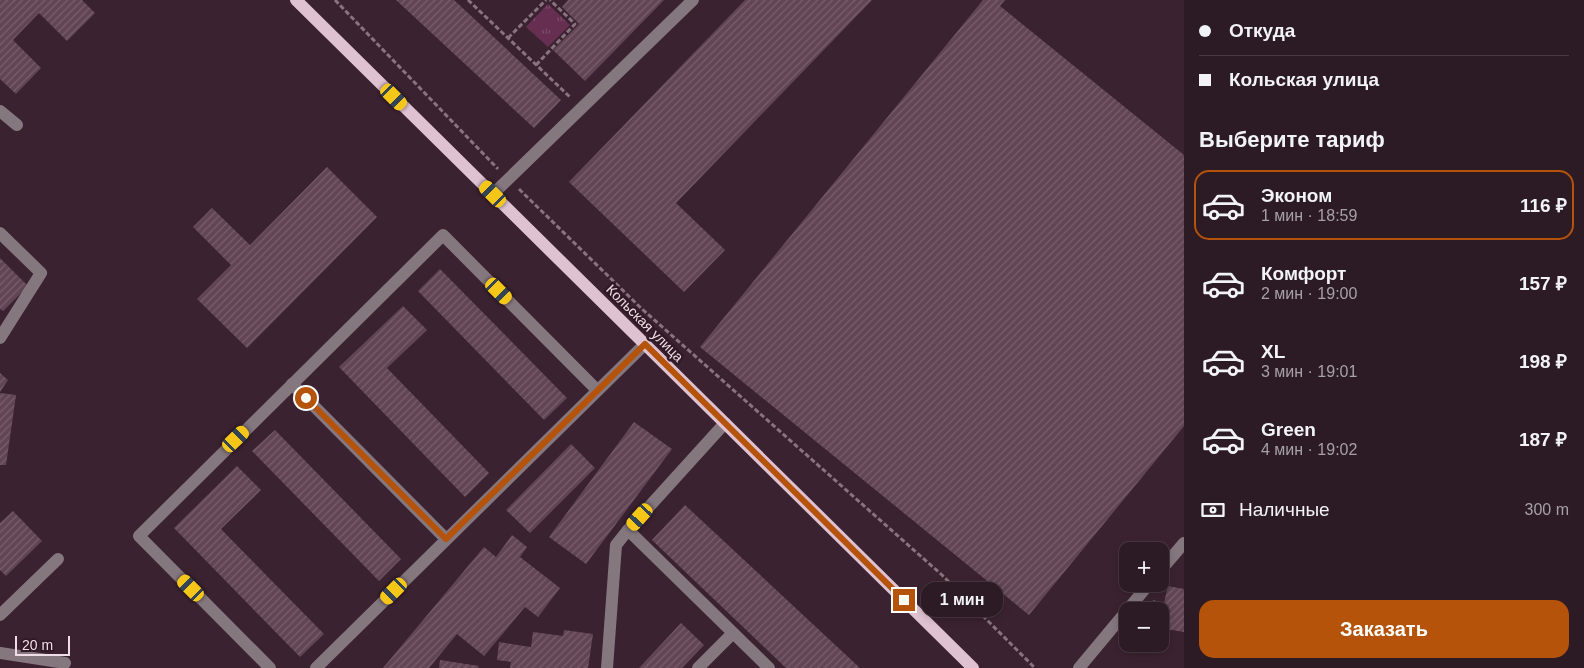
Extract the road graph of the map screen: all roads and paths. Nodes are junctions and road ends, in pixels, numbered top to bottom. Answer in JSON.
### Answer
{"nodes":[{"id":1,"x":296,"y":0,"type":"edge"},
{"id":2,"x":336,"y":0,"type":"edge"},
{"id":3,"x":468,"y":0,"type":"edge"},
{"id":4,"x":546,"y":0,"type":"edge"},
{"id":5,"x":550,"y":0,"type":"edge"},
{"id":6,"x":693,"y":0,"type":"edge"},
{"id":7,"x":508,"y":38,"type":"junction"},
{"id":8,"x":536,"y":65,"type":"junction"},
{"id":9,"x":582,"y":109,"type":"junction"},
{"id":10,"x":0,"y":110,"type":"edge"},
{"id":11,"x":17,"y":125,"type":"dead end"},
{"id":12,"x":509,"y":178,"type":"junction"},
{"id":13,"x":493,"y":194,"type":"junction"},
{"id":14,"x":0,"y":233,"type":"edge"},
{"id":15,"x":0,"y":338,"type":"edge"},
{"id":16,"x":645,"y":344,"type":"junction"},
{"id":17,"x":292,"y":384,"type":"junction"},
{"id":18,"x":597,"y":390,"type":"junction"},
{"id":19,"x":725,"y":423,"type":"junction"},
{"id":20,"x":628,"y":530,"type":"junction"},
{"id":21,"x":446,"y":539,"type":"junction"},
{"id":22,"x":1184,"y":543,"type":"edge"},
{"id":23,"x":58,"y":559,"type":"dead end"},
{"id":24,"x":1169,"y":560,"type":"edge"},
{"id":25,"x":1142,"y":592,"type":"edge"},
{"id":26,"x":0,"y":615,"type":"edge"},
{"id":27,"x":733,"y":633,"type":"junction"},
{"id":28,"x":0,"y":653,"type":"edge"},
{"id":29,"x":65,"y":663,"type":"dead end"},
{"id":30,"x":270,"y":668,"type":"edge"},
{"id":31,"x":316,"y":668,"type":"edge"},
{"id":32,"x":608,"y":668,"type":"edge"},
{"id":33,"x":698,"y":668,"type":"edge"},
{"id":34,"x":769,"y":668,"type":"edge"},
{"id":35,"x":973,"y":668,"type":"edge"},
{"id":36,"x":1035,"y":668,"type":"edge"},
{"id":37,"x":1079,"y":668,"type":"edge"}],
"edges":[{"from":1,"to":13,"type":"main road","name":"Кольская улица"},
{"from":2,"to":12,"type":"path"},
{"from":3,"to":7,"type":"path"},
{"from":4,"to":7,"type":"path"},
{"from":5,"to":8,"type":"path"},
{"from":6,"to":9,"type":"lane"},
{"from":7,"to":8,"type":"path"},
{"from":8,"to":9,"type":"path"},
{"from":9,"to":12,"type":"lane"},
{"from":10,"to":11,"type":"lane"},
{"from":12,"to":13,"type":"lane"},
{"from":12,"to":36,"type":"path"},
{"from":13,"to":16,"type":"main road","name":"Кольская улица"},
{"from":14,"to":15,"type":"lane"},
{"from":16,"to":18,"type":"lane"},
{"from":16,"to":19,"type":"main road","name":"Кольская улица"},
{"from":17,"to":18,"type":"lane"},
{"from":17,"to":21,"type":"lane"},
{"from":17,"to":30,"type":"lane"},
{"from":18,"to":21,"type":"lane"},
{"from":19,"to":20,"type":"lane"},
{"from":19,"to":35,"type":"main road","name":"Кольская улица"},
{"from":20,"to":27,"type":"lane"},
{"from":20,"to":32,"type":"lane"},
{"from":21,"to":31,"type":"lane"},
{"from":22,"to":24,"type":"lane"},
{"from":23,"to":26,"type":"lane"},
{"from":25,"to":37,"type":"lane"},
{"from":27,"to":33,"type":"lane"},
{"from":27,"to":34,"type":"lane"},
{"from":28,"to":29,"type":"lane"}]}
